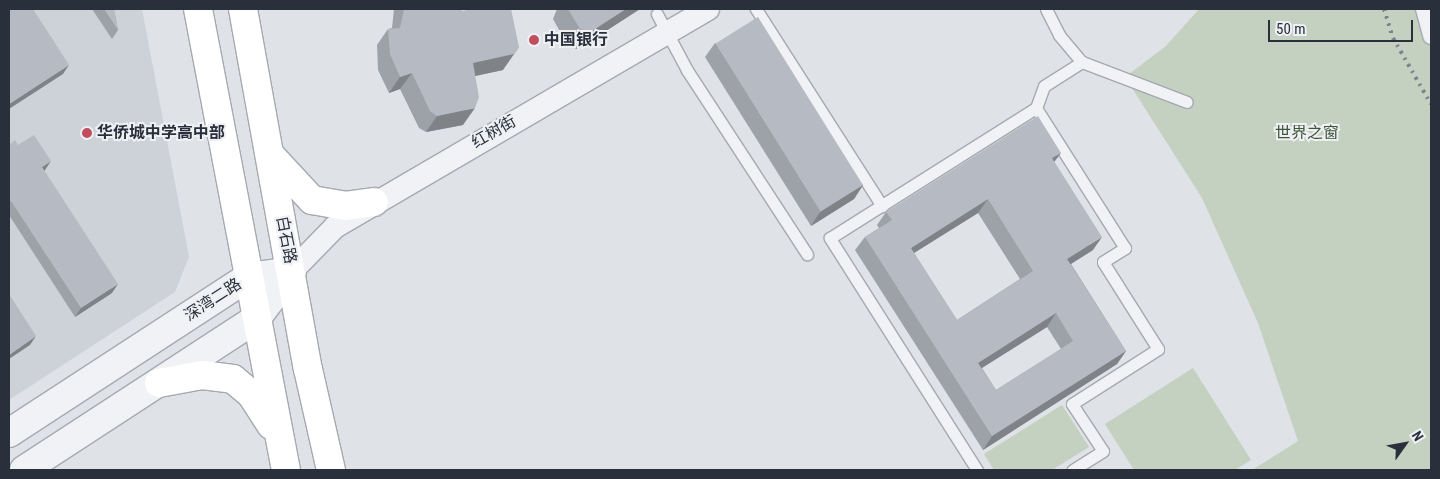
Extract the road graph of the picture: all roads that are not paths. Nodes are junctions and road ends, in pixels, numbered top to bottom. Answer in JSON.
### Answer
{"nodes":[{"id":1,"x":198,"y":9,"type":"edge"},
{"id":2,"x":243,"y":9,"type":"edge"},
{"id":3,"x":708,"y":9,"type":"edge"},
{"id":4,"x":756,"y":9,"type":"edge"},
{"id":5,"x":1046,"y":9,"type":"edge"},
{"id":6,"x":1424,"y":9,"type":"edge"},
{"id":7,"x":661,"y":24,"type":"junction"},
{"id":8,"x":1431,"y":36,"type":"edge"},
{"id":9,"x":1082,"y":62,"type":"junction"},
{"id":10,"x":1187,"y":102,"type":"dead end"},
{"id":11,"x":1036,"y":108,"type":"junction"},
{"id":12,"x":270,"y":154,"type":"junction"},
{"id":13,"x":374,"y":202,"type":"junction"},
{"id":14,"x":882,"y":206,"type":"junction"},
{"id":15,"x":806,"y":254,"type":"dead end"},
{"id":16,"x":292,"y":270,"type":"junction"},
{"id":17,"x":248,"y":277,"type":"junction"},
{"id":18,"x":256,"y":319,"type":"junction"},
{"id":19,"x":159,"y":383,"type":"junction"},
{"id":20,"x":9,"y":433,"type":"edge"},
{"id":21,"x":283,"y":458,"type":"edge"},
{"id":22,"x":24,"y":470,"type":"edge"},
{"id":23,"x":332,"y":470,"type":"edge"},
{"id":24,"x":978,"y":470,"type":"edge"},
{"id":25,"x":1073,"y":470,"type":"edge"}],
"edges":[{"from":1,"to":17,"type":"main road"},
{"from":2,"to":12,"type":"main road","name":"白石路"},
{"from":3,"to":7,"type":"street","name":"红树街"},
{"from":4,"to":14,"type":"lane"},
{"from":5,"to":9,"type":"lane"},
{"from":6,"to":8,"type":"street"},
{"from":7,"to":13,"type":"street","name":"红树街"},
{"from":7,"to":15,"type":"lane"},
{"from":9,"to":10,"type":"lane"},
{"from":9,"to":11,"type":"lane"},
{"from":11,"to":14,"type":"lane"},
{"from":11,"to":25,"type":"lane"},
{"from":12,"to":13,"type":"main road"},
{"from":12,"to":16,"type":"main road","name":"白石路"},
{"from":13,"to":16,"type":"street","name":"红树街"},
{"from":14,"to":24,"type":"lane"},
{"from":16,"to":17,"type":"street","name":"深湾二路"},
{"from":16,"to":18,"type":"street"},
{"from":16,"to":23,"type":"main road","name":"白石路"},
{"from":17,"to":18,"type":"main road"},
{"from":17,"to":20,"type":"street","name":"深湾二路"},
{"from":18,"to":19,"type":"street"},
{"from":18,"to":21,"type":"main road"},
{"from":19,"to":21,"type":"main road"},
{"from":19,"to":22,"type":"street"}]}
